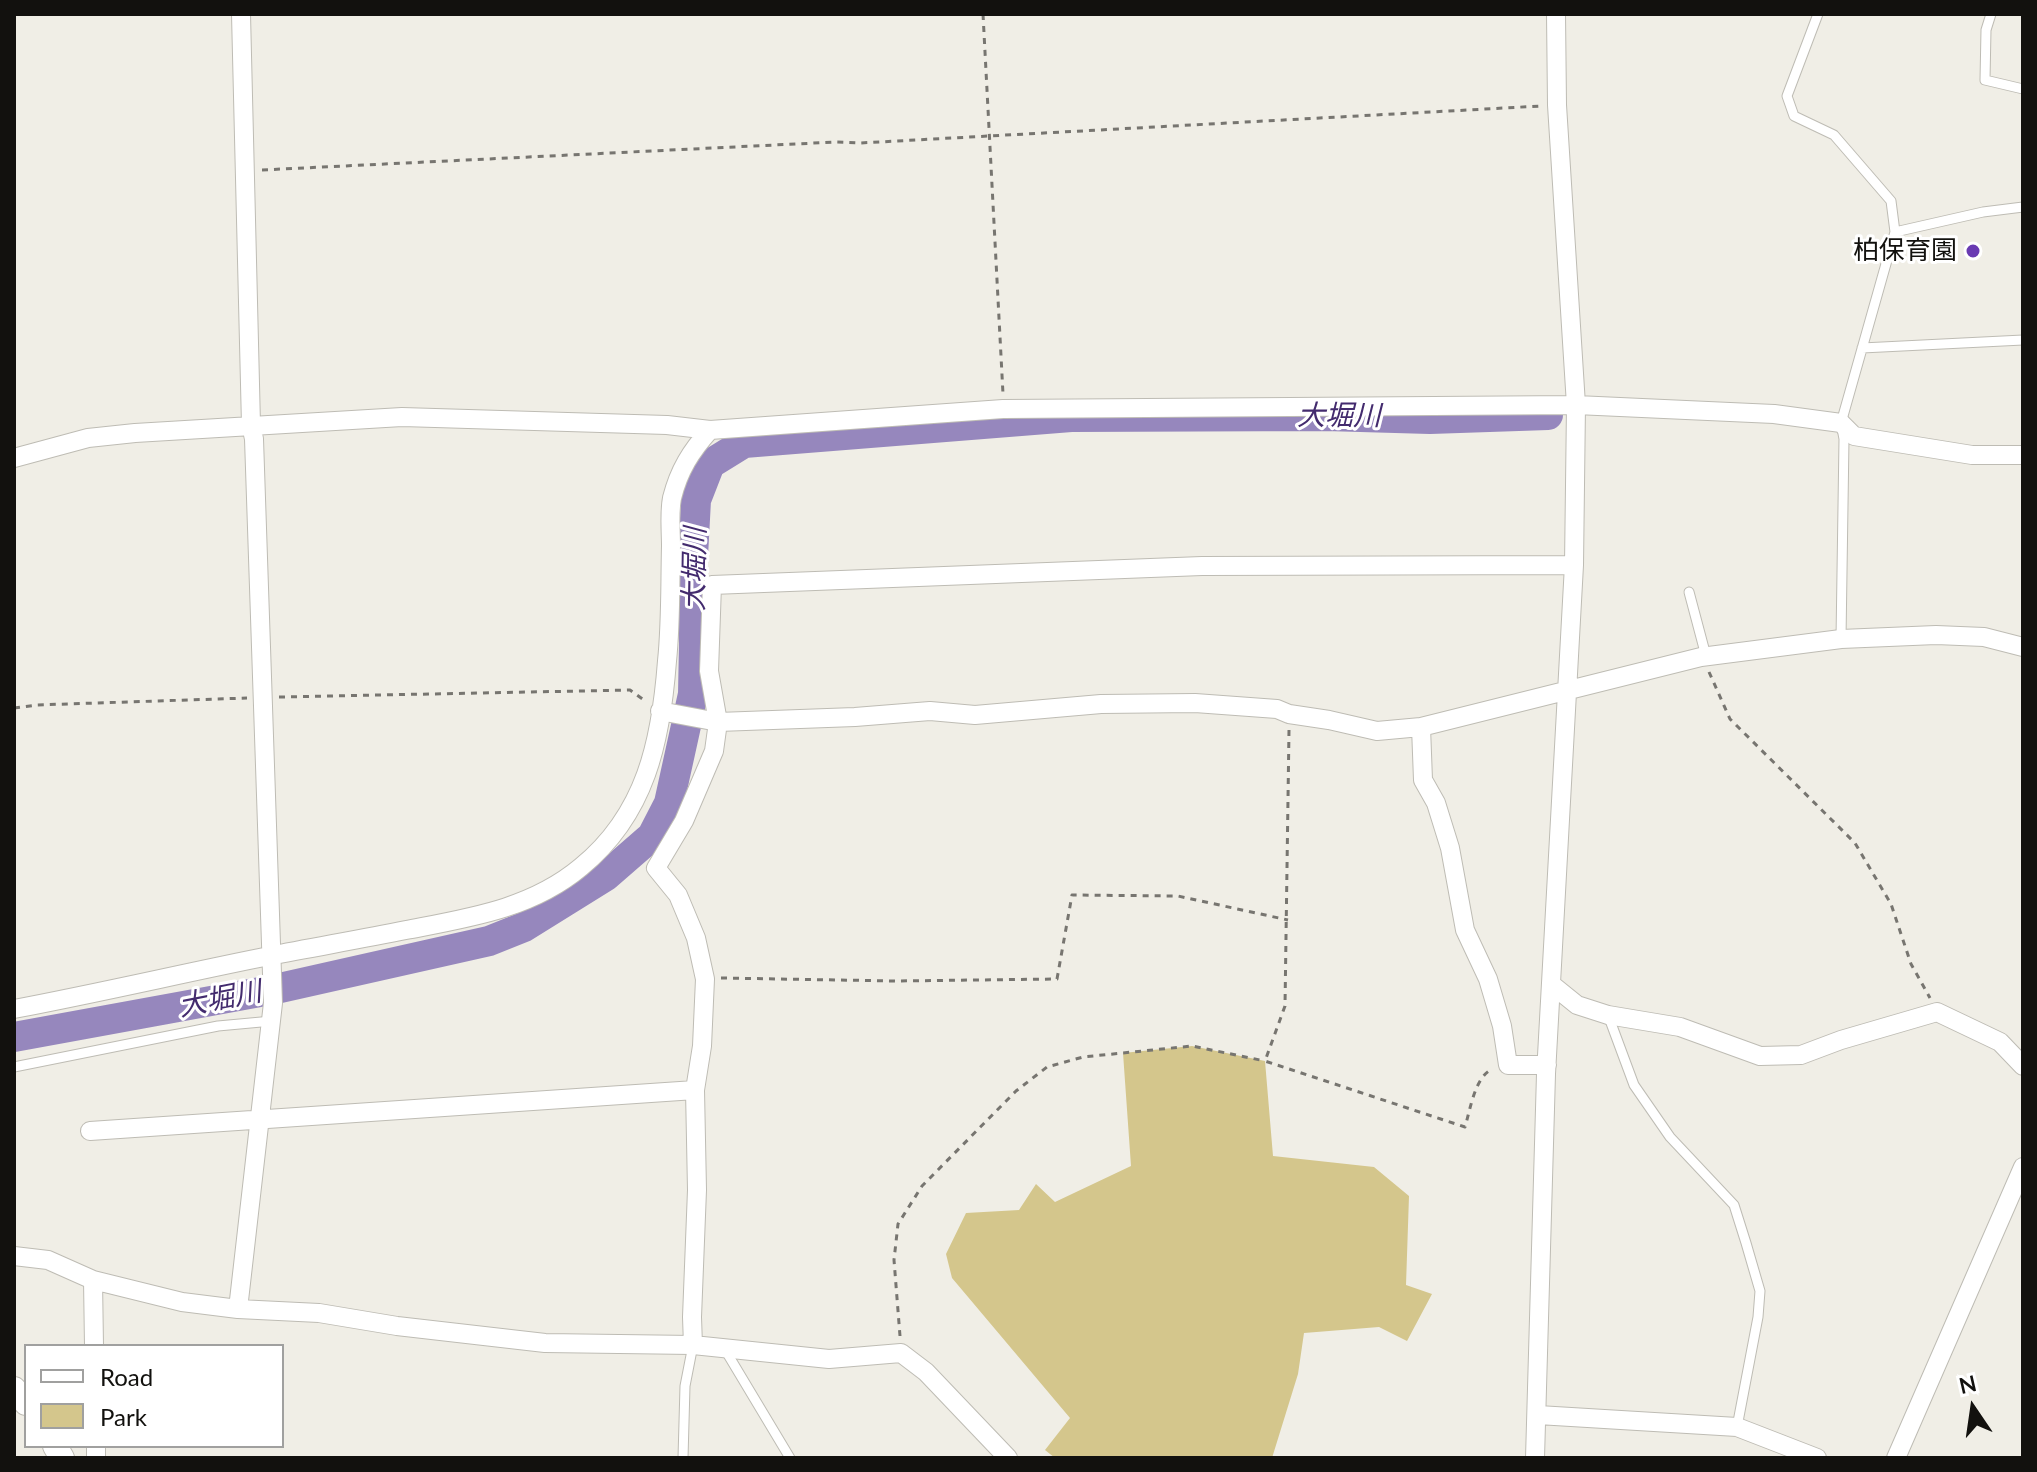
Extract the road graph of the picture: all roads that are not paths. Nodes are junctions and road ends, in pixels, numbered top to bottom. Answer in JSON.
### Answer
{"nodes":[{"id":1,"x":241,"y":14,"type":"edge"},
{"id":2,"x":1556,"y":14,"type":"edge"},
{"id":3,"x":1818,"y":14,"type":"edge"},
{"id":4,"x":1991,"y":14,"type":"edge"},
{"id":5,"x":2023,"y":89,"type":"edge"},
{"id":6,"x":2023,"y":207,"type":"edge"},
{"id":7,"x":1895,"y":232,"type":"junction"},
{"id":8,"x":2023,"y":340,"type":"edge"},
{"id":9,"x":1862,"y":348,"type":"junction"},
{"id":10,"x":1576,"y":405,"type":"junction"},
{"id":11,"x":1841,"y":423,"type":"junction"},
{"id":12,"x":251,"y":425,"type":"junction"},
{"id":13,"x":710,"y":430,"type":"junction"},
{"id":14,"x":2023,"y":455,"type":"edge"},
{"id":15,"x":14,"y":458,"type":"edge"},
{"id":16,"x":1574,"y":565,"type":"junction"},
{"id":17,"x":1689,"y":592,"type":"dead end"},
{"id":18,"x":1841,"y":639,"type":"junction"},
{"id":19,"x":2023,"y":647,"type":"edge"},
{"id":20,"x":1704,"y":656,"type":"junction"},
{"id":21,"x":1568,"y":690,"type":"junction"},
{"id":22,"x":661,"y":711,"type":"junction"},
{"id":23,"x":717,"y":722,"type":"junction"},
{"id":24,"x":1421,"y":727,"type":"junction"},
{"id":25,"x":271,"y":956,"type":"junction"},
{"id":26,"x":1551,"y":984,"type":"junction"},
{"id":27,"x":14,"y":1009,"type":"edge"},
{"id":28,"x":273,"y":1012,"type":"junction"},
{"id":29,"x":1608,"y":1015,"type":"junction"},
{"id":30,"x":1547,"y":1065,"type":"junction"},
{"id":31,"x":2023,"y":1066,"type":"edge"},
{"id":32,"x":14,"y":1067,"type":"edge"},
{"id":33,"x":695,"y":1090,"type":"junction"},
{"id":34,"x":259,"y":1119,"type":"junction"},
{"id":35,"x":90,"y":1131,"type":"dead end"},
{"id":36,"x":2023,"y":1167,"type":"edge"},
{"id":37,"x":14,"y":1256,"type":"edge"},
{"id":38,"x":93,"y":1280,"type":"junction"},
{"id":39,"x":238,"y":1309,"type":"junction"},
{"id":40,"x":94,"y":1344,"type":"edge"},
{"id":41,"x":693,"y":1345,"type":"junction"},
{"id":42,"x":724,"y":1348,"type":"junction"},
{"id":43,"x":1538,"y":1415,"type":"junction"},
{"id":44,"x":1737,"y":1427,"type":"junction"},
{"id":45,"x":683,"y":1458,"type":"edge"},
{"id":46,"x":790,"y":1458,"type":"edge"},
{"id":47,"x":1008,"y":1458,"type":"edge"},
{"id":48,"x":1535,"y":1458,"type":"edge"},
{"id":49,"x":1817,"y":1458,"type":"edge"},
{"id":50,"x":1896,"y":1458,"type":"edge"}],
"edges":[{"from":1,"to":12,"type":"street"},
{"from":2,"to":10,"type":"street"},
{"from":3,"to":7,"type":"lane"},
{"from":4,"to":5,"type":"lane"},
{"from":6,"to":7,"type":"lane"},
{"from":7,"to":9,"type":"lane"},
{"from":8,"to":9,"type":"lane"},
{"from":9,"to":11,"type":"lane"},
{"from":10,"to":11,"type":"street"},
{"from":10,"to":13,"type":"street"},
{"from":10,"to":16,"type":"street"},
{"from":11,"to":14,"type":"street"},
{"from":11,"to":18,"type":"lane"},
{"from":12,"to":13,"type":"street"},
{"from":12,"to":15,"type":"street"},
{"from":12,"to":25,"type":"street"},
{"from":13,"to":22,"type":"street"},
{"from":16,"to":21,"type":"street"},
{"from":16,"to":23,"type":"street"},
{"from":17,"to":20,"type":"lane"},
{"from":18,"to":19,"type":"street"},
{"from":18,"to":20,"type":"street"},
{"from":20,"to":21,"type":"street"},
{"from":21,"to":24,"type":"street"},
{"from":21,"to":26,"type":"street"},
{"from":22,"to":23,"type":"street"},
{"from":22,"to":25,"type":"street"},
{"from":23,"to":24,"type":"street"},
{"from":23,"to":33,"type":"street"},
{"from":24,"to":30,"type":"street"},
{"from":25,"to":27,"type":"street"},
{"from":25,"to":28,"type":"street"},
{"from":26,"to":29,"type":"street"},
{"from":26,"to":30,"type":"street"},
{"from":28,"to":32,"type":"lane"},
{"from":28,"to":34,"type":"street"},
{"from":29,"to":31,"type":"street"},
{"from":29,"to":44,"type":"lane"},
{"from":30,"to":43,"type":"street"},
{"from":33,"to":34,"type":"street"},
{"from":33,"to":41,"type":"street"},
{"from":34,"to":35,"type":"street"},
{"from":34,"to":39,"type":"street"},
{"from":36,"to":50,"type":"street"},
{"from":37,"to":38,"type":"street"},
{"from":38,"to":39,"type":"street"},
{"from":38,"to":40,"type":"street"},
{"from":39,"to":41,"type":"street"},
{"from":41,"to":42,"type":"street"},
{"from":41,"to":45,"type":"lane"},
{"from":42,"to":46,"type":"lane"},
{"from":42,"to":47,"type":"street"},
{"from":43,"to":44,"type":"street"},
{"from":43,"to":48,"type":"street"},
{"from":44,"to":49,"type":"street"}]}
